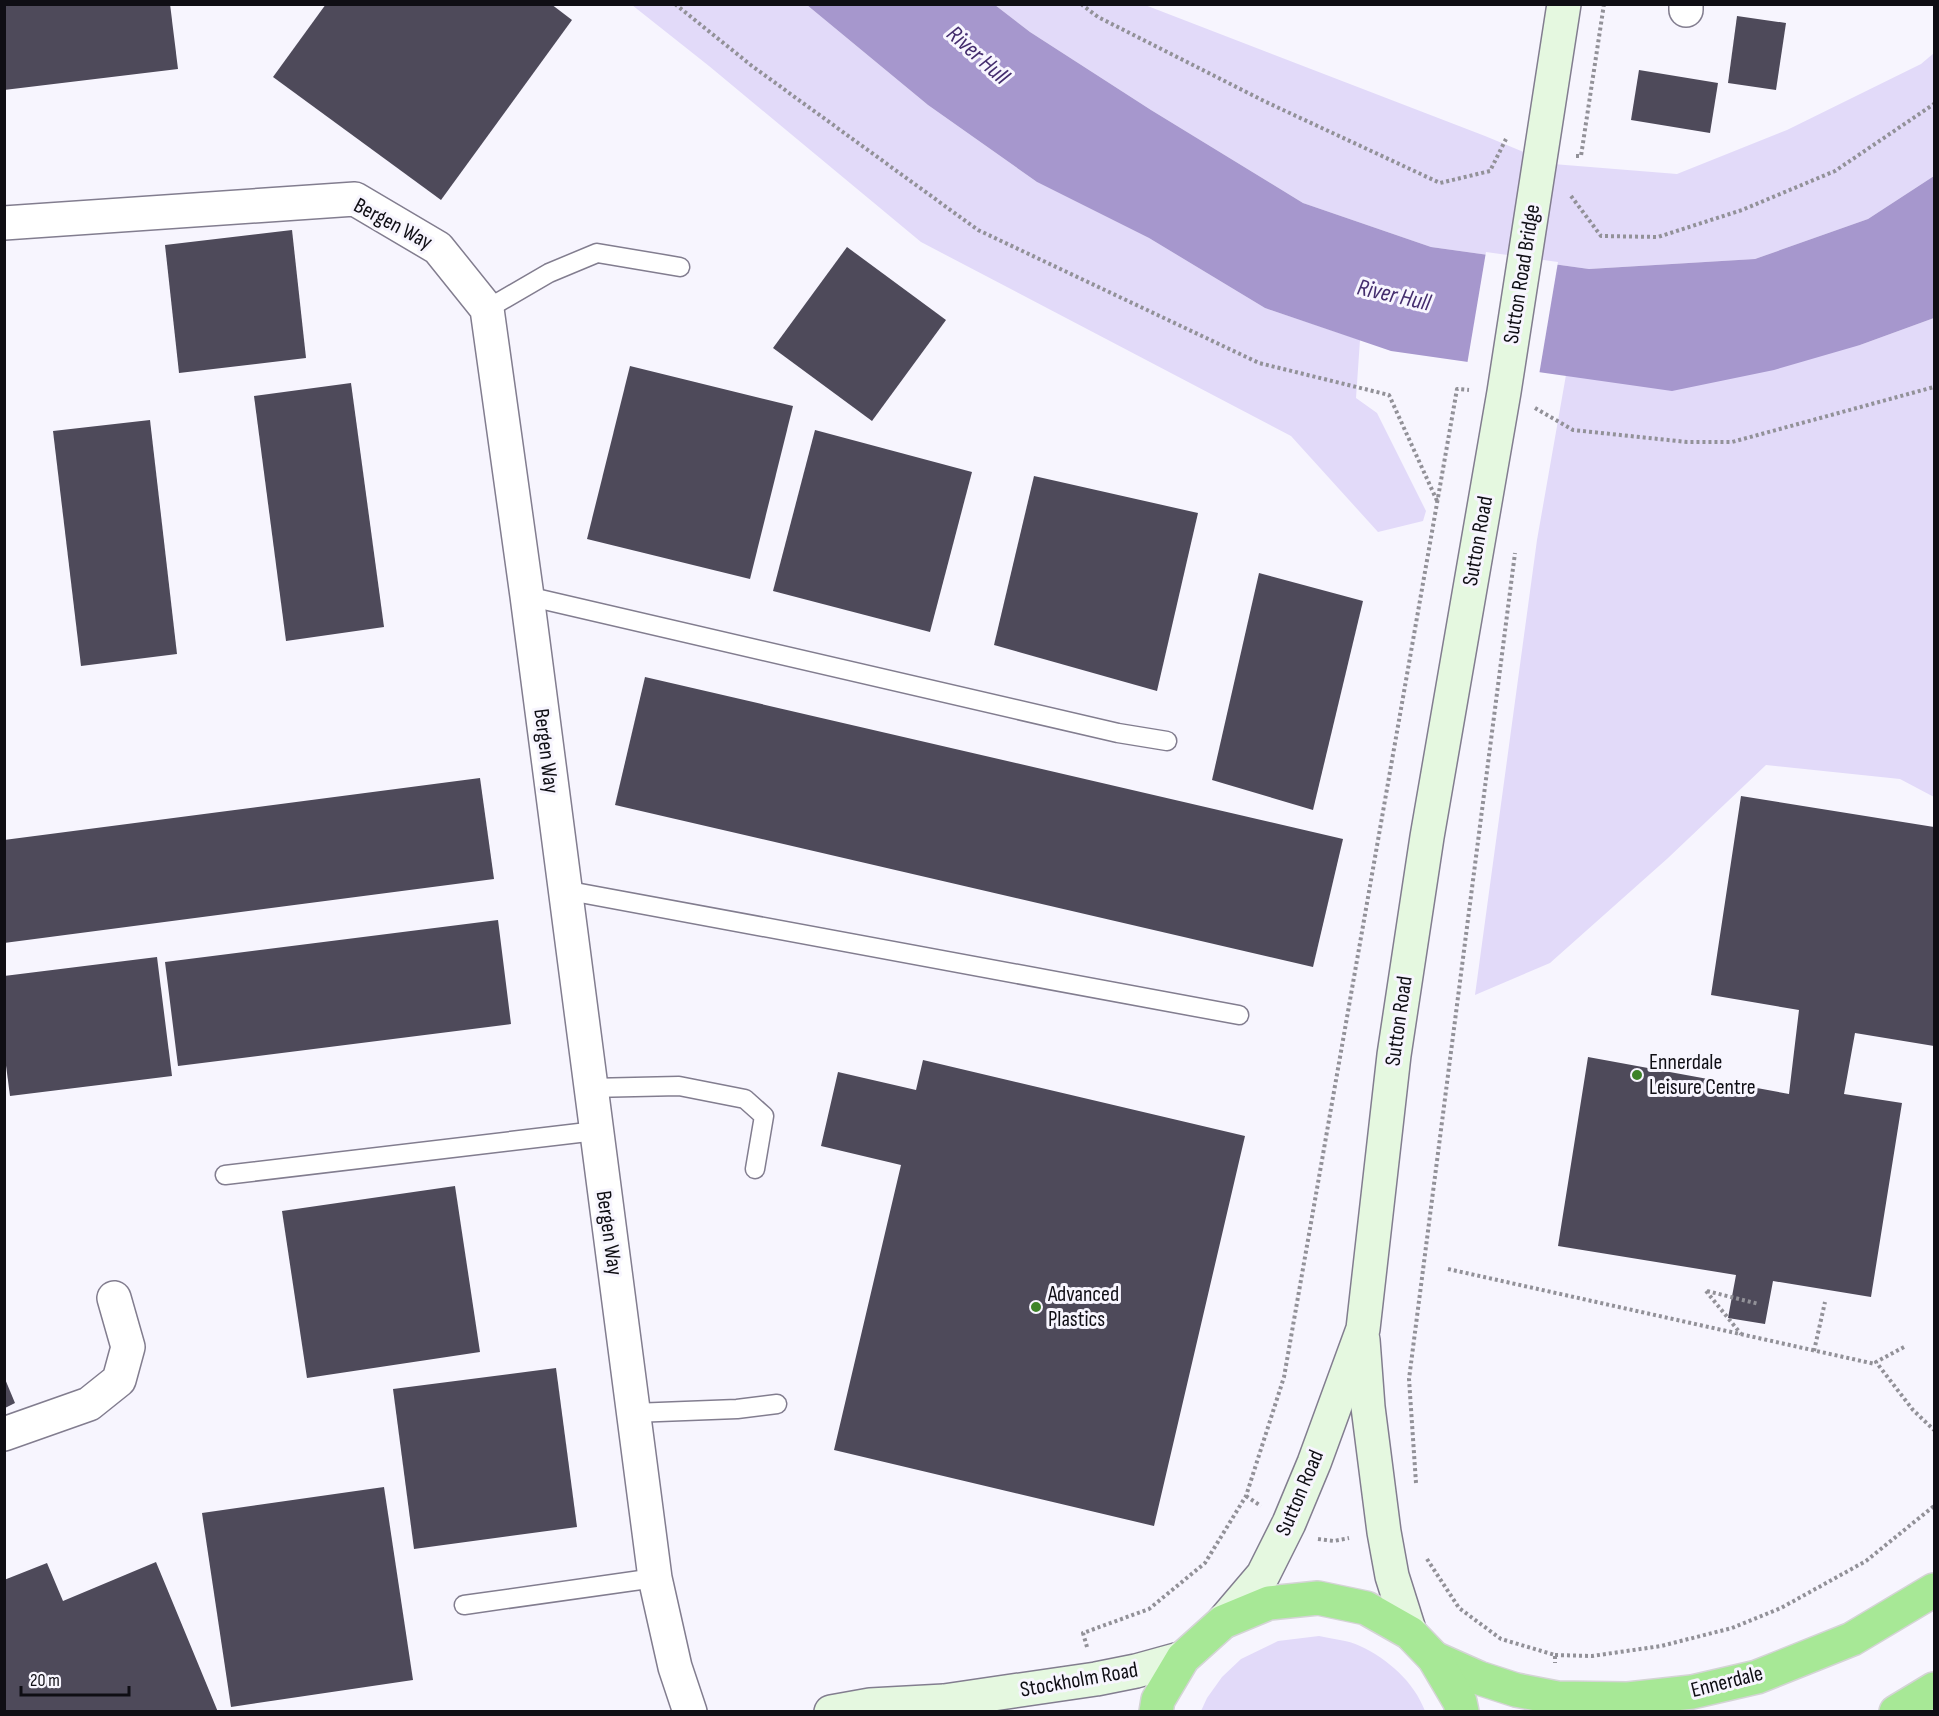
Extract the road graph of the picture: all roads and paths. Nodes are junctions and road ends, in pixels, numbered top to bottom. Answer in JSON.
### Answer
{"nodes":[{"id":1,"x":675,"y":4,"type":"edge"},
{"id":2,"x":1081,"y":4,"type":"edge"},
{"id":3,"x":1564,"y":4,"type":"edge"},
{"id":4,"x":1935,"y":104,"type":"edge"},
{"id":5,"x":1510,"y":130,"type":"dead end"},
{"id":6,"x":1540,"y":155,"type":"junction"},
{"id":7,"x":4,"y":223,"type":"edge"},
{"id":8,"x":680,"y":267,"type":"dead end"},
{"id":9,"x":487,"y":309,"type":"junction"},
{"id":10,"x":1935,"y":387,"type":"edge"},
{"id":11,"x":1504,"y":392,"type":"junction"},
{"id":12,"x":1532,"y":419,"type":"dead end"},
{"id":13,"x":1438,"y":503,"type":"junction"},
{"id":14,"x":1515,"y":549,"type":"dead end"},
{"id":15,"x":527,"y":596,"type":"junction"},
{"id":16,"x":1167,"y":741,"type":"dead end"},
{"id":17,"x":564,"y":890,"type":"junction"},
{"id":18,"x":1239,"y":1015,"type":"dead end"},
{"id":19,"x":590,"y":1088,"type":"junction"},
{"id":20,"x":596,"y":1131,"type":"junction"},
{"id":21,"x":755,"y":1169,"type":"dead end"},
{"id":22,"x":225,"y":1175,"type":"dead end"},
{"id":23,"x":1448,"y":1269,"type":"dead end"},
{"id":24,"x":114,"y":1298,"type":"dead end"},
{"id":25,"x":1825,"y":1302,"type":"dead end"},
{"id":26,"x":1759,"y":1304,"type":"dead end"},
{"id":27,"x":1363,"y":1329,"type":"junction"},
{"id":28,"x":1741,"y":1334,"type":"junction"},
{"id":29,"x":1904,"y":1347,"type":"dead end"},
{"id":30,"x":1814,"y":1351,"type":"junction"},
{"id":31,"x":1875,"y":1364,"type":"dead end"},
{"id":32,"x":777,"y":1404,"type":"dead end"},
{"id":33,"x":633,"y":1413,"type":"junction"},
{"id":34,"x":1935,"y":1430,"type":"edge"},
{"id":35,"x":4,"y":1434,"type":"edge"},
{"id":36,"x":1417,"y":1492,"type":"dead end"},
{"id":37,"x":1246,"y":1497,"type":"junction"},
{"id":38,"x":1935,"y":1506,"type":"edge"},
{"id":39,"x":1289,"y":1523,"type":"junction"},
{"id":40,"x":1384,"y":1532,"type":"junction"},
{"id":41,"x":1426,"y":1552,"type":"dead end"},
{"id":42,"x":655,"y":1578,"type":"junction"},
{"id":43,"x":1935,"y":1590,"type":"edge"},
{"id":44,"x":465,"y":1605,"type":"dead end"},
{"id":45,"x":1223,"y":1622,"type":"junction"},
{"id":46,"x":1410,"y":1633,"type":"junction"},
{"id":47,"x":1555,"y":1655,"type":"junction"},
{"id":48,"x":1183,"y":1658,"type":"junction"},
{"id":49,"x":1434,"y":1658,"type":"junction"},
{"id":50,"x":1096,"y":1679,"type":"junction"},
{"id":51,"x":1935,"y":1689,"type":"edge"},
{"id":52,"x":1557,"y":1698,"type":"junction"},
{"id":53,"x":944,"y":1701,"type":"junction"},
{"id":54,"x":690,"y":1712,"type":"edge"},
{"id":55,"x":831,"y":1712,"type":"edge"},
{"id":56,"x":976,"y":1712,"type":"edge"},
{"id":57,"x":1156,"y":1712,"type":"edge"},
{"id":58,"x":1462,"y":1712,"type":"edge"},
{"id":59,"x":1896,"y":1712,"type":"edge"}],
"edges":[{"from":1,"to":13,"type":"path"},
{"from":2,"to":5,"type":"path"},
{"from":3,"to":6,"type":"street"},
{"from":4,"to":6,"type":"path"},
{"from":6,"to":11,"type":"street","name":"Sutton Road Bridge"},
{"from":7,"to":9,"type":"street","name":"Bergen Way"},
{"from":8,"to":9,"type":"lane"},
{"from":9,"to":15,"type":"street","name":"Bergen Way"},
{"from":10,"to":12,"type":"path"},
{"from":11,"to":13,"type":"path"},
{"from":11,"to":27,"type":"street","name":"Sutton Road"},
{"from":13,"to":37,"type":"path"},
{"from":14,"to":36,"type":"path"},
{"from":15,"to":16,"type":"lane"},
{"from":15,"to":17,"type":"street","name":"Bergen Way"},
{"from":17,"to":18,"type":"lane"},
{"from":17,"to":19,"type":"street","name":"Bergen Way"},
{"from":19,"to":20,"type":"street","name":"Bergen Way"},
{"from":19,"to":21,"type":"lane"},
{"from":20,"to":22,"type":"lane"},
{"from":20,"to":33,"type":"street","name":"Bergen Way"},
{"from":23,"to":28,"type":"path"},
{"from":24,"to":35,"type":"street"},
{"from":25,"to":30,"type":"path"},
{"from":26,"to":28,"type":"path"},
{"from":27,"to":39,"type":"street","name":"Sutton Road"},
{"from":27,"to":40,"type":"street"},
{"from":28,"to":30,"type":"path"},
{"from":29,"to":34,"type":"path"},
{"from":30,"to":31,"type":"path"},
{"from":32,"to":33,"type":"lane"},
{"from":33,"to":42,"type":"street","name":"Bergen Way"},
{"from":37,"to":39,"type":"path"},
{"from":37,"to":50,"type":"path"},
{"from":38,"to":47,"type":"path"},
{"from":39,"to":40,"type":"path"},
{"from":39,"to":45,"type":"street","name":"Sutton Road"},
{"from":40,"to":46,"type":"street"},
{"from":41,"to":47,"type":"path"},
{"from":42,"to":44,"type":"lane"},
{"from":42,"to":54,"type":"street","name":"Bergen Way"},
{"from":43,"to":52,"type":"highway","name":"Ennerdale"},
{"from":45,"to":46,"type":"highway"},
{"from":45,"to":48,"type":"highway"},
{"from":46,"to":49,"type":"highway"},
{"from":47,"to":52,"type":"path"},
{"from":48,"to":50,"type":"street","name":"Stockholm Road"},
{"from":48,"to":57,"type":"highway"},
{"from":49,"to":52,"type":"highway","name":"Ennerdale"},
{"from":49,"to":58,"type":"highway"},
{"from":50,"to":53,"type":"street","name":"Stockholm Road"},
{"from":51,"to":59,"type":"highway"},
{"from":53,"to":55,"type":"street","name":"Stockholm Road"},
{"from":53,"to":56,"type":"street"}]}
